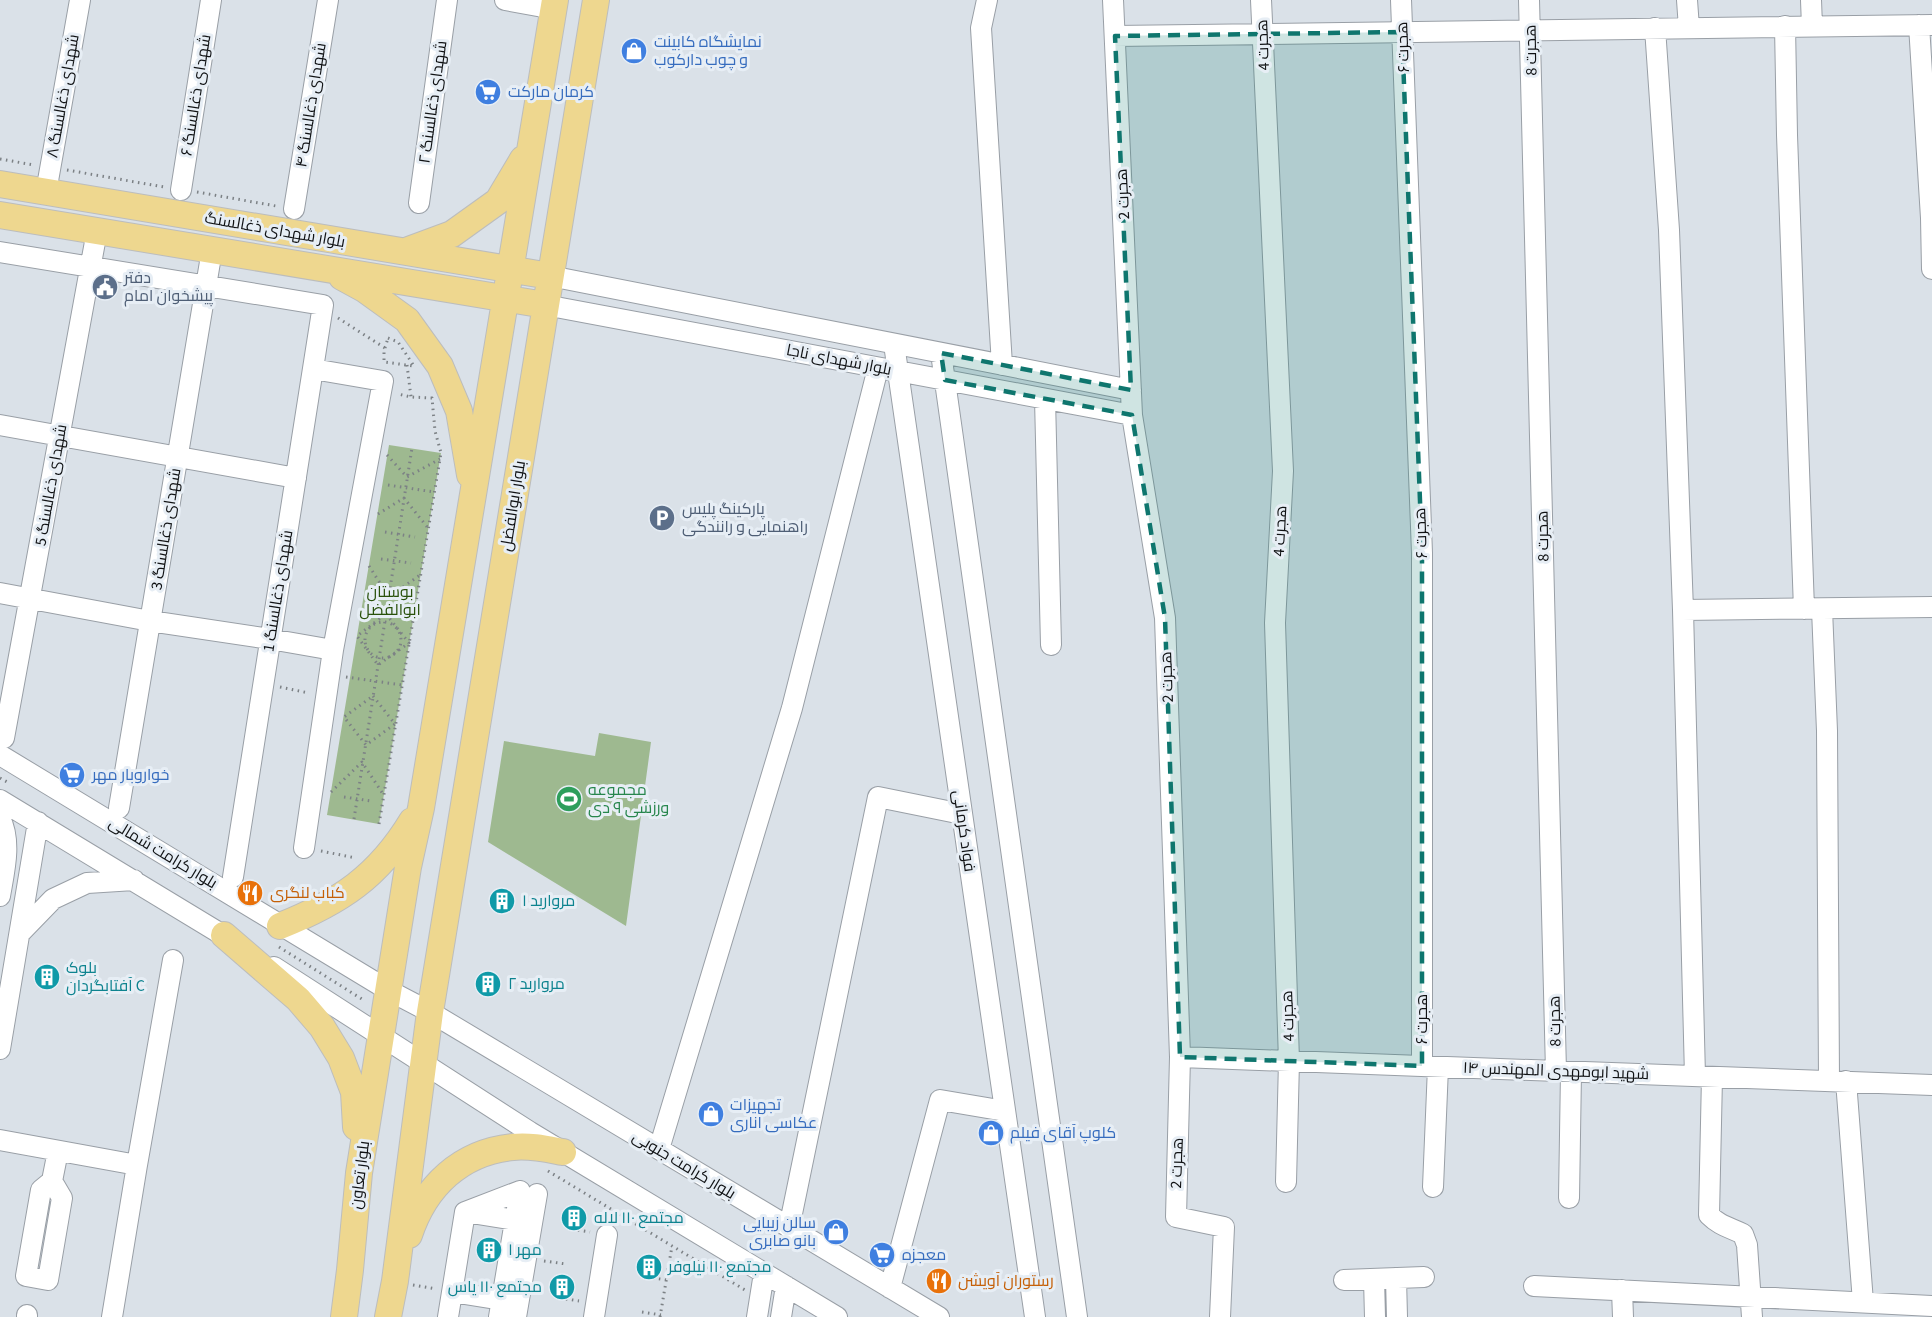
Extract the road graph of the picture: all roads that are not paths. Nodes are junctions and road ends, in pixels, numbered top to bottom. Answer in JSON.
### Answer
{"nodes":[{"id":1,"x":80,"y":0,"type":"edge"},
{"id":2,"x":211,"y":0,"type":"edge"},
{"id":3,"x":328,"y":0,"type":"edge"},
{"id":4,"x":447,"y":0,"type":"edge"},
{"id":5,"x":505,"y":0,"type":"edge"},
{"id":6,"x":596,"y":0,"type":"edge"},
{"id":7,"x":987,"y":0,"type":"edge"},
{"id":8,"x":1113,"y":0,"type":"edge"},
{"id":9,"x":1261,"y":0,"type":"edge"},
{"id":10,"x":1401,"y":0,"type":"edge"},
{"id":11,"x":1529,"y":0,"type":"edge"},
{"id":12,"x":1687,"y":0,"type":"edge"},
{"id":13,"x":1811,"y":0,"type":"edge"},
{"id":14,"x":555,"y":4,"type":"edge"},
{"id":15,"x":1925,"y":25,"type":"edge"},
{"id":16,"x":1785,"y":26,"type":"junction"},
{"id":17,"x":1812,"y":26,"type":"junction"},
{"id":18,"x":1655,"y":28,"type":"junction"},
{"id":19,"x":1689,"y":28,"type":"junction"},
{"id":20,"x":1530,"y":30,"type":"junction"},
{"id":21,"x":1402,"y":32,"type":"junction"},
{"id":22,"x":1262,"y":34,"type":"junction"},
{"id":23,"x":1115,"y":36,"type":"junction"},
{"id":24,"x":531,"y":146,"type":"junction"},
{"id":25,"x":48,"y":180,"type":"junction"},
{"id":26,"x":0,"y":184,"type":"edge"},
{"id":27,"x":181,"y":190,"type":"road end"},
{"id":28,"x":419,"y":203,"type":"dead end"},
{"id":29,"x":294,"y":209,"type":"road end"},
{"id":30,"x":0,"y":214,"type":"edge"},
{"id":31,"x":97,"y":231,"type":"junction"},
{"id":32,"x":212,"y":250,"type":"junction"},
{"id":33,"x":0,"y":252,"type":"edge"},
{"id":34,"x":404,"y":252,"type":"junction"},
{"id":35,"x":90,"y":267,"type":"junction"},
{"id":36,"x":1932,"y":268,"type":"edge"},
{"id":37,"x":329,"y":269,"type":"junction"},
{"id":38,"x":511,"y":270,"type":"junction"},
{"id":39,"x":550,"y":276,"type":"junction"},
{"id":40,"x":206,"y":286,"type":"junction"},
{"id":41,"x":506,"y":299,"type":"junction"},
{"id":42,"x":545,"y":305,"type":"junction"},
{"id":43,"x":894,"y":344,"type":"junction"},
{"id":44,"x":941,"y":353,"type":"junction"},
{"id":45,"x":1002,"y":365,"type":"junction"},
{"id":46,"x":878,"y":368,"type":"junction"},
{"id":47,"x":313,"y":369,"type":"junction"},
{"id":48,"x":898,"y":372,"type":"junction"},
{"id":49,"x":945,"y":380,"type":"junction"},
{"id":50,"x":1131,"y":390,"type":"junction"},
{"id":51,"x":1046,"y":399,"type":"junction"},
{"id":52,"x":1132,"y":416,"type":"junction"},
{"id":53,"x":0,"y":425,"type":"edge"},
{"id":54,"x":60,"y":436,"type":"junction"},
{"id":55,"x":177,"y":457,"type":"junction"},
{"id":56,"x":296,"y":478,"type":"junction"},
{"id":57,"x":473,"y":496,"type":"junction"},
{"id":58,"x":0,"y":593,"type":"edge"},
{"id":59,"x":30,"y":599,"type":"junction"},
{"id":60,"x":1932,"y":608,"type":"edge"},
{"id":61,"x":1813,"y":609,"type":"junction"},
{"id":62,"x":1683,"y":610,"type":"junction"},
{"id":63,"x":150,"y":621,"type":"junction"},
{"id":64,"x":270,"y":639,"type":"junction"},
{"id":65,"x":1051,"y":645,"type":"dead end"},
{"id":66,"x":333,"y":650,"type":"junction"},
{"id":67,"x":2,"y":747,"type":"edge"},
{"id":68,"x":0,"y":800,"type":"edge"},
{"id":69,"x":119,"y":808,"type":"dead end"},
{"id":70,"x":420,"y":808,"type":"junction"},
{"id":71,"x":962,"y":814,"type":"junction"},
{"id":72,"x":0,"y":818,"type":"edge"},
{"id":73,"x":38,"y":822,"type":"junction"},
{"id":74,"x":304,"y":848,"type":"dead end"},
{"id":75,"x":7,"y":859,"type":"junction"},
{"id":76,"x":32,"y":861,"type":"junction"},
{"id":77,"x":233,"y":877,"type":"dead end"},
{"id":78,"x":134,"y":880,"type":"junction"},
{"id":79,"x":0,"y":896,"type":"edge"},
{"id":80,"x":280,"y":926,"type":"junction"},
{"id":81,"x":20,"y":933,"type":"junction"},
{"id":82,"x":224,"y":935,"type":"junction"},
{"id":83,"x":173,"y":960,"type":"dead end"},
{"id":84,"x":388,"y":990,"type":"junction"},
{"id":85,"x":430,"y":1012,"type":"junction"},
{"id":86,"x":381,"y":1034,"type":"junction"},
{"id":87,"x":0,"y":1049,"type":"edge"},
{"id":88,"x":1180,"y":1057,"type":"junction"},
{"id":89,"x":1289,"y":1061,"type":"junction"},
{"id":90,"x":422,"y":1063,"type":"junction"},
{"id":91,"x":1430,"y":1066,"type":"junction"},
{"id":92,"x":1563,"y":1071,"type":"junction"},
{"id":93,"x":1703,"y":1076,"type":"junction"},
{"id":94,"x":1837,"y":1081,"type":"junction"},
{"id":95,"x":1932,"y":1084,"type":"edge"},
{"id":96,"x":1005,"y":1111,"type":"junction"},
{"id":97,"x":0,"y":1140,"type":"edge"},
{"id":98,"x":659,"y":1149,"type":"junction"},
{"id":99,"x":58,"y":1150,"type":"junction"},
{"id":100,"x":563,"y":1152,"type":"junction"},
{"id":101,"x":137,"y":1165,"type":"junction"},
{"id":102,"x":359,"y":1173,"type":"junction"},
{"id":103,"x":52,"y":1181,"type":"dead end"},
{"id":104,"x":1286,"y":1182,"type":"dead end"},
{"id":105,"x":1432,"y":1187,"type":"dead end"},
{"id":106,"x":537,"y":1194,"type":"dead end"},
{"id":107,"x":1569,"y":1198,"type":"dead end"},
{"id":108,"x":465,"y":1212,"type":"junction"},
{"id":109,"x":515,"y":1220,"type":"junction"},
{"id":110,"x":789,"y":1228,"type":"junction"},
{"id":111,"x":607,"y":1235,"type":"dead end"},
{"id":112,"x":764,"y":1273,"type":"junction"},
{"id":113,"x":1424,"y":1277,"type":"dead end"},
{"id":114,"x":1396,"y":1278,"type":"junction"},
{"id":115,"x":1374,"y":1279,"type":"junction"},
{"id":116,"x":1344,"y":1280,"type":"dead end"},
{"id":117,"x":394,"y":1281,"type":"junction"},
{"id":118,"x":786,"y":1286,"type":"junction"},
{"id":119,"x":1534,"y":1286,"type":"dead end"},
{"id":120,"x":890,"y":1288,"type":"junction"},
{"id":121,"x":1622,"y":1290,"type":"junction"},
{"id":122,"x":452,"y":1292,"type":"junction"},
{"id":123,"x":1751,"y":1297,"type":"junction"},
{"id":124,"x":1932,"y":1306,"type":"edge"},
{"id":125,"x":500,"y":1308,"type":"edge"},
{"id":126,"x":759,"y":1308,"type":"edge"},
{"id":127,"x":1872,"y":1308,"type":"edge"},
{"id":128,"x":1375,"y":1313,"type":"edge"},
{"id":129,"x":1397,"y":1313,"type":"edge"},
{"id":130,"x":112,"y":1317,"type":"edge"},
{"id":131,"x":344,"y":1317,"type":"edge"},
{"id":132,"x":388,"y":1317,"type":"edge"},
{"id":133,"x":448,"y":1317,"type":"edge"},
{"id":134,"x":516,"y":1317,"type":"edge"},
{"id":135,"x":594,"y":1317,"type":"edge"},
{"id":136,"x":782,"y":1317,"type":"edge"},
{"id":137,"x":837,"y":1317,"type":"edge"},
{"id":138,"x":939,"y":1317,"type":"edge"},
{"id":139,"x":1035,"y":1317,"type":"edge"},
{"id":140,"x":1077,"y":1317,"type":"edge"},
{"id":141,"x":1220,"y":1317,"type":"edge"},
{"id":142,"x":1623,"y":1317,"type":"edge"},
{"id":143,"x":1752,"y":1317,"type":"edge"}],
"edges":[{"from":1,"to":25,"type":"street","name":"شهدای ذغالسنگ ۸"},
{"from":2,"to":27,"type":"street","name":"شهدای ذغالسنگ ۶"},
{"from":3,"to":29,"type":"street","name":"شهدای ذغالسنگ ۴"},
{"from":4,"to":28,"type":"street","name":"شهدای ذغالسنگ ۲"},
{"from":5,"to":14,"type":"street"},
{"from":6,"to":39,"type":"main road","name":"بلوار ابوالفضل"},
{"from":7,"to":45,"type":"street"},
{"from":8,"to":23,"type":"street","name":"هجرت 2"},
{"from":9,"to":22,"type":"street","name":"هجرت 4"},
{"from":10,"to":21,"type":"street","name":"هجرت ۶"},
{"from":11,"to":20,"type":"street","name":"هجرت 8"},
{"from":12,"to":19,"type":"street"},
{"from":13,"to":17,"type":"street"},
{"from":14,"to":24,"type":"main road"},
{"from":15,"to":17,"type":"street"},
{"from":15,"to":36,"type":"street"},
{"from":16,"to":17,"type":"street"},
{"from":16,"to":19,"type":"street"},
{"from":16,"to":61,"type":"street"},
{"from":18,"to":19,"type":"street"},
{"from":18,"to":20,"type":"street"},
{"from":18,"to":62,"type":"street"},
{"from":20,"to":21,"type":"street"},
{"from":20,"to":92,"type":"street","name":"هجرت 8"},
{"from":21,"to":22,"type":"street"},
{"from":21,"to":91,"type":"street","name":"هجرت ۶"},
{"from":22,"to":23,"type":"street"},
{"from":22,"to":89,"type":"street","name":"هجرت 4"},
{"from":23,"to":50,"type":"street","name":"هجرت 2"},
{"from":24,"to":34,"type":"main road"},
{"from":24,"to":38,"type":"main road"},
{"from":25,"to":26,"type":"main road","name":"بلوار شهدای ذغالسنگ"},
{"from":25,"to":34,"type":"main road","name":"بلوار شهدای ذغالسنگ"},
{"from":30,"to":31,"type":"main road","name":"بلوار شهدای ذغالسنگ"},
{"from":31,"to":32,"type":"main road","name":"بلوار شهدای ذغالسنگ"},
{"from":31,"to":35,"type":"street","name":"شهدای ذغالسنگ 5"},
{"from":32,"to":37,"type":"main road","name":"بلوار شهدای ذغالسنگ"},
{"from":32,"to":40,"type":"street","name":"شهدای ذغالسنگ 3"},
{"from":33,"to":35,"type":"street"},
{"from":34,"to":38,"type":"main road","name":"بلوار شهدای ذغالسنگ"},
{"from":35,"to":40,"type":"street"},
{"from":35,"to":54,"type":"street","name":"شهدای ذغالسنگ 5"},
{"from":37,"to":41,"type":"main road","name":"بلوار شهدای ذغالسنگ"},
{"from":37,"to":57,"type":"main road"},
{"from":38,"to":39,"type":"main road","name":"بلوار شهدای ذغالسنگ"},
{"from":38,"to":41,"type":"main road"},
{"from":39,"to":42,"type":"main road","name":"بلوار ابوالفضل"},
{"from":39,"to":43,"type":"street","name":"بلوار شهدای ناجا"},
{"from":40,"to":47,"type":"street","name":"شهدای ذغالسنگ 1"},
{"from":40,"to":55,"type":"street","name":"شهدای ذغالسنگ 3"},
{"from":41,"to":42,"type":"main road","name":"بلوار شهدای ذغالسنگ"},
{"from":41,"to":57,"type":"main road"},
{"from":42,"to":46,"type":"street","name":"بلوار شهدای ناجا"},
{"from":42,"to":85,"type":"main road","name":"بلوار ابوالفضل"},
{"from":43,"to":44,"type":"street","name":"بلوار شهدای ناجا"},
{"from":43,"to":48,"type":"street","name":"فواد کرمانی"},
{"from":44,"to":45,"type":"street","name":"بلوار شهدای ناجا"},
{"from":44,"to":49,"type":"street"},
{"from":45,"to":50,"type":"street","name":"بلوار شهدای ناجا"},
{"from":46,"to":48,"type":"street","name":"بلوار شهدای ناجا"},
{"from":46,"to":98,"type":"street"},
{"from":47,"to":56,"type":"street","name":"شهدای ذغالسنگ 1"},
{"from":47,"to":66,"type":"street"},
{"from":48,"to":49,"type":"street","name":"بلوار شهدای ناجا"},
{"from":48,"to":71,"type":"street","name":"فواد کرمانی"},
{"from":49,"to":51,"type":"street","name":"بلوار شهدای ناجا"},
{"from":49,"to":140,"type":"street"},
{"from":50,"to":52,"type":"street","name":"هجرت 2"},
{"from":51,"to":52,"type":"street","name":"بلوار شهدای ناجا"},
{"from":51,"to":65,"type":"street"},
{"from":52,"to":88,"type":"street","name":"هجرت 2"},
{"from":53,"to":54,"type":"street"},
{"from":54,"to":55,"type":"street"},
{"from":54,"to":59,"type":"street","name":"شهدای ذغالسنگ 5"},
{"from":55,"to":56,"type":"street"},
{"from":55,"to":63,"type":"street","name":"شهدای ذغالسنگ 3"},
{"from":56,"to":64,"type":"street","name":"شهدای ذغالسنگ 1"},
{"from":57,"to":70,"type":"main road"},
{"from":58,"to":59,"type":"street"},
{"from":59,"to":63,"type":"street"},
{"from":59,"to":67,"type":"street","name":"شهدای ذغالسنگ 5"},
{"from":60,"to":61,"type":"street"},
{"from":61,"to":62,"type":"street"},
{"from":61,"to":94,"type":"street"},
{"from":62,"to":93,"type":"street"},
{"from":63,"to":64,"type":"street"},
{"from":63,"to":69,"type":"street","name":"شهدای ذغالسنگ 3"},
{"from":64,"to":66,"type":"street"},
{"from":64,"to":77,"type":"street","name":"شهدای ذغالسنگ 1"},
{"from":66,"to":74,"type":"street"},
{"from":67,"to":80,"type":"street","name":"بلوار کرامت شمالی"},
{"from":68,"to":73,"type":"street"},
{"from":70,"to":80,"type":"main road"},
{"from":70,"to":84,"type":"main road"},
{"from":71,"to":96,"type":"street","name":"فواد کرمانی"},
{"from":71,"to":110,"type":"street"},
{"from":72,"to":75,"type":"street"},
{"from":73,"to":76,"type":"street"},
{"from":73,"to":78,"type":"street"},
{"from":75,"to":76,"type":"street"},
{"from":75,"to":79,"type":"street"},
{"from":76,"to":81,"type":"street"},
{"from":78,"to":81,"type":"street"},
{"from":78,"to":82,"type":"street"},
{"from":80,"to":84,"type":"street","name":"بلوار کرامت شمالی"},
{"from":81,"to":87,"type":"street"},
{"from":82,"to":86,"type":"street"},
{"from":82,"to":102,"type":"main road"},
{"from":83,"to":101,"type":"street"},
{"from":84,"to":85,"type":"street","name":"بلوار کرامت جنوبی"},
{"from":84,"to":86,"type":"main road","name":"بلوار تعاون"},
{"from":85,"to":90,"type":"main road","name":"بلوار ابوالفضل"},
{"from":85,"to":98,"type":"street","name":"بلوار کرامت جنوبی"},
{"from":86,"to":90,"type":"street"},
{"from":86,"to":102,"type":"main road","name":"بلوار تعاون"},
{"from":88,"to":89,"type":"street","name":"شهید ابومهدی المهندس ۱۴"},
{"from":88,"to":141,"type":"street","name":"هجرت 2"},
{"from":89,"to":91,"type":"street","name":"شهید ابومهدی المهندس ۱۴"},
{"from":89,"to":104,"type":"street","name":"هجرت 4"},
{"from":90,"to":100,"type":"street"},
{"from":90,"to":117,"type":"main road"},
{"from":91,"to":92,"type":"street","name":"شهید ابومهدی المهندس ۱۴"},
{"from":91,"to":105,"type":"street","name":"هجرت ۶"},
{"from":92,"to":93,"type":"street","name":"شهید ابومهدی المهندس ۱۴"},
{"from":92,"to":107,"type":"street","name":"هجرت 8"},
{"from":93,"to":94,"type":"street","name":"شهید ابومهدی المهندس ۱۴"},
{"from":93,"to":123,"type":"street"},
{"from":94,"to":95,"type":"street","name":"شهید ابومهدی المهندس ۱۴"},
{"from":94,"to":127,"type":"street"},
{"from":96,"to":120,"type":"street"},
{"from":96,"to":139,"type":"street","name":"فواد کرمانی"},
{"from":97,"to":99,"type":"street"},
{"from":98,"to":110,"type":"street","name":"بلوار کرامت جنوبی"},
{"from":99,"to":101,"type":"street"},
{"from":99,"to":103,"type":"street"},
{"from":100,"to":112,"type":"street"},
{"from":100,"to":117,"type":"main road"},
{"from":101,"to":130,"type":"street"},
{"from":102,"to":131,"type":"main road","name":"بلوار تعاون"},
{"from":106,"to":134,"type":"street"},
{"from":108,"to":109,"type":"street"},
{"from":108,"to":109,"type":"street"},
{"from":108,"to":122,"type":"street"},
{"from":109,"to":125,"type":"street"},
{"from":110,"to":120,"type":"street","name":"بلوار کرامت جنوبی"},
{"from":111,"to":135,"type":"street"},
{"from":112,"to":118,"type":"street"},
{"from":112,"to":126,"type":"street"},
{"from":113,"to":114,"type":"street"},
{"from":114,"to":115,"type":"street"},
{"from":114,"to":129,"type":"street"},
{"from":115,"to":116,"type":"street"},
{"from":115,"to":128,"type":"street"},
{"from":117,"to":132,"type":"main road"},
{"from":118,"to":136,"type":"street"},
{"from":118,"to":137,"type":"street"},
{"from":119,"to":121,"type":"street"},
{"from":120,"to":138,"type":"street","name":"بلوار کرامت جنوبی"},
{"from":121,"to":123,"type":"street"},
{"from":121,"to":142,"type":"street"},
{"from":122,"to":125,"type":"street"},
{"from":122,"to":133,"type":"street"},
{"from":123,"to":127,"type":"street"},
{"from":123,"to":143,"type":"street"},
{"from":124,"to":127,"type":"street"},
{"from":128,"to":129,"type":"street"}]}
